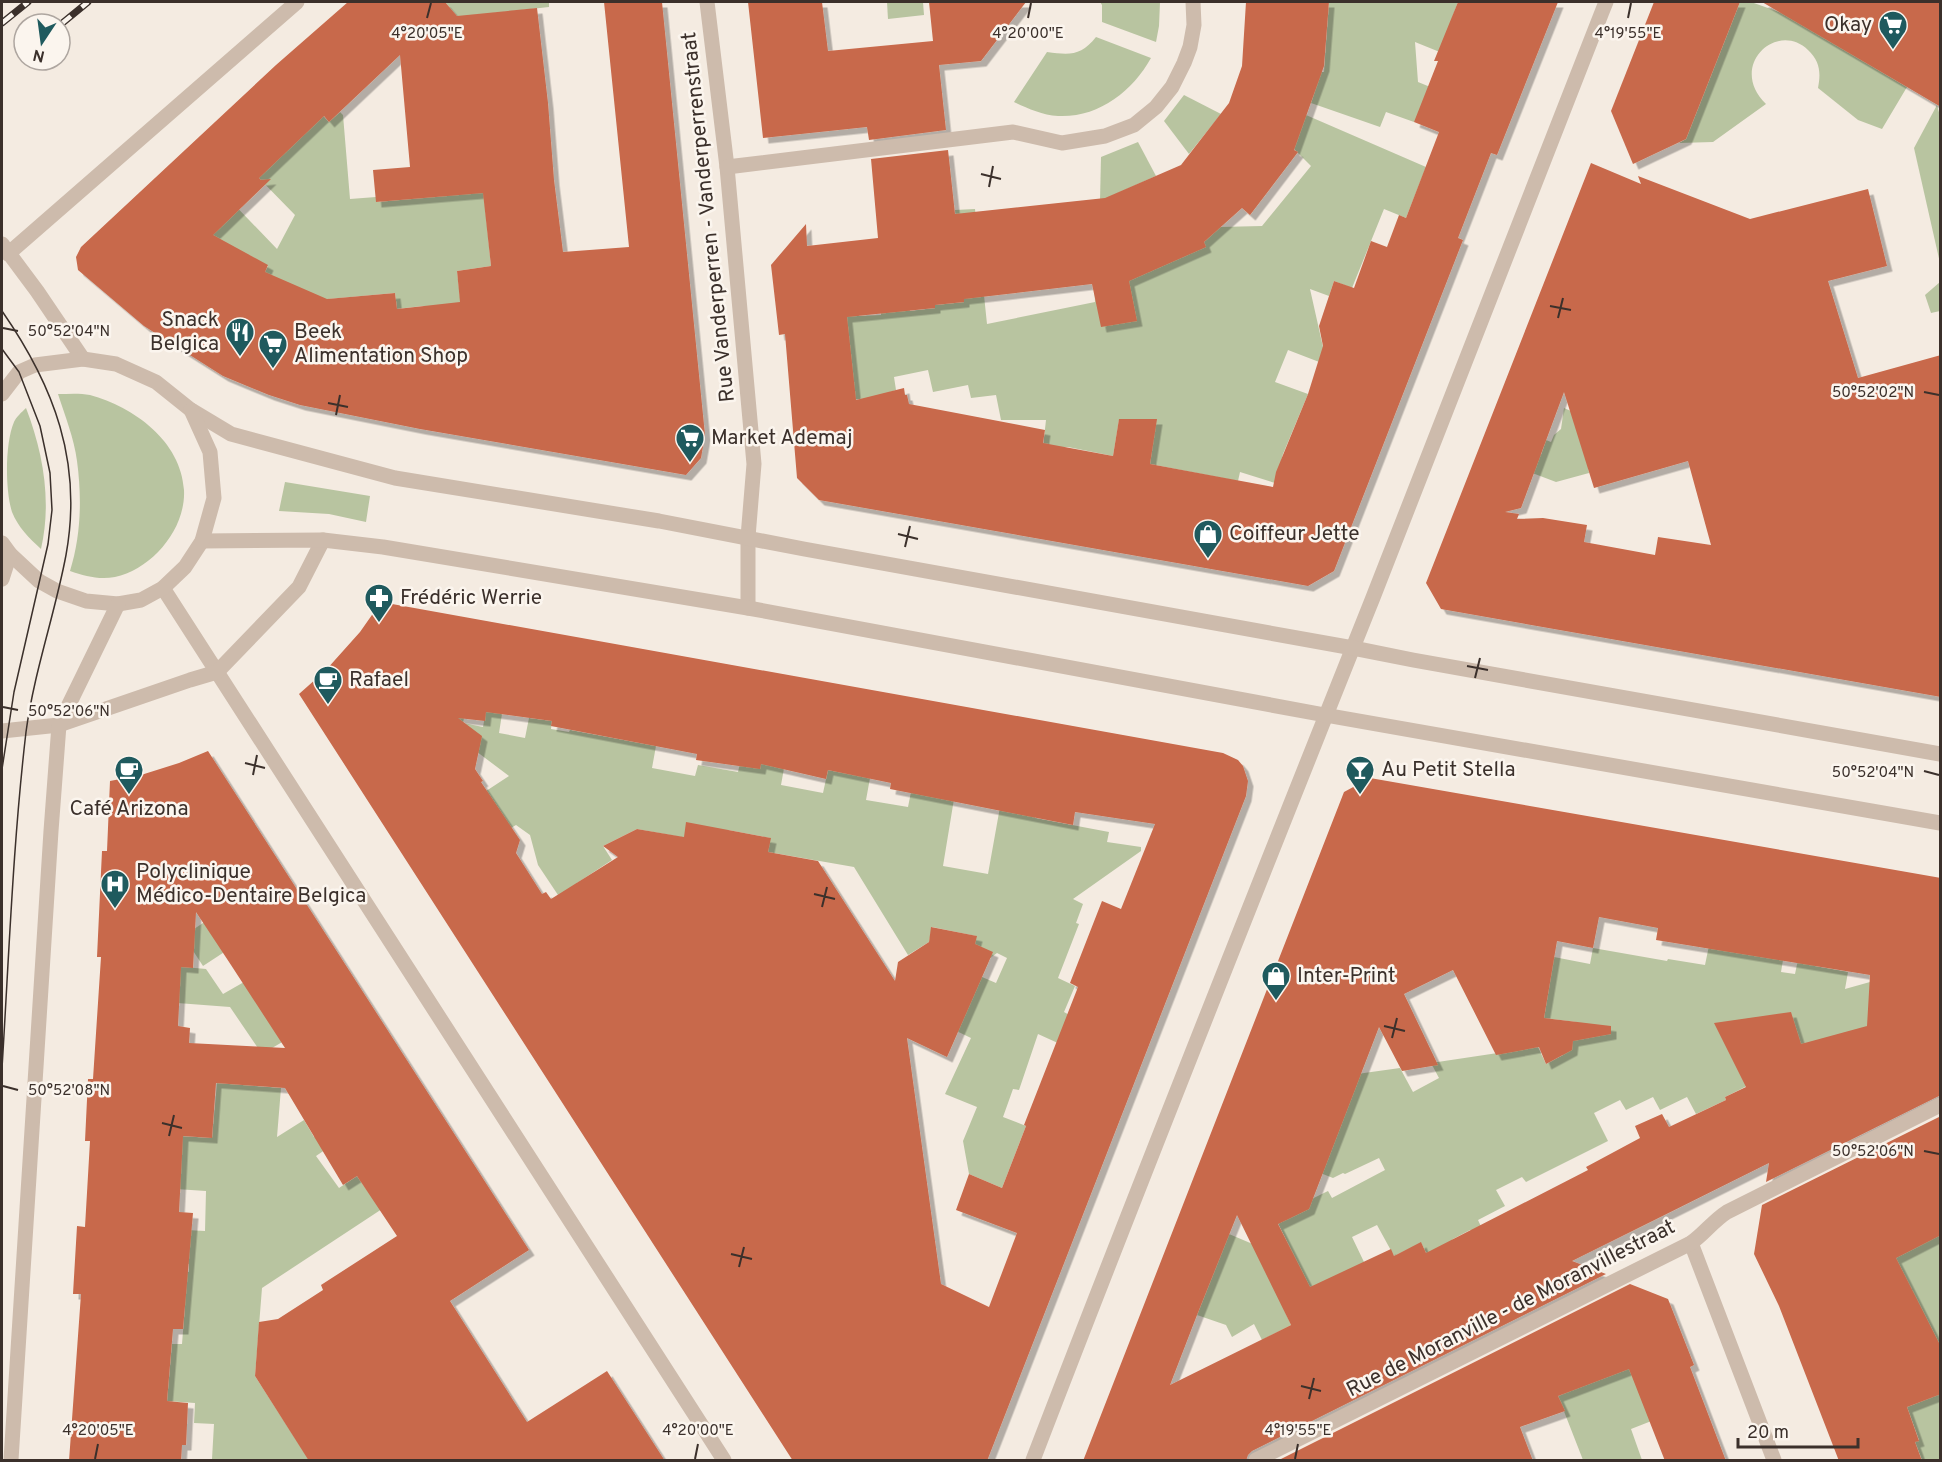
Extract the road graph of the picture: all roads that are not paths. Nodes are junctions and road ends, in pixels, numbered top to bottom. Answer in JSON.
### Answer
{"nodes":[{"id":1,"x":297,"y":2,"type":"edge"},
{"id":2,"x":707,"y":2,"type":"edge"},
{"id":3,"x":1193,"y":2,"type":"edge"},
{"id":4,"x":1606,"y":2,"type":"edge"},
{"id":5,"x":728,"y":167,"type":"junction"},
{"id":6,"x":5,"y":249,"type":"edge"},
{"id":7,"x":83,"y":359,"type":"junction"},
{"id":8,"x":2,"y":394,"type":"edge"},
{"id":9,"x":191,"y":410,"type":"junction"},
{"id":10,"x":748,"y":537,"type":"junction"},
{"id":11,"x":323,"y":540,"type":"junction"},
{"id":12,"x":202,"y":541,"type":"junction"},
{"id":13,"x":5,"y":548,"type":"edge"},
{"id":14,"x":2,"y":579,"type":"edge"},
{"id":15,"x":163,"y":588,"type":"junction"},
{"id":16,"x":118,"y":604,"type":"junction"},
{"id":17,"x":748,"y":609,"type":"junction"},
{"id":18,"x":1353,"y":648,"type":"junction"},
{"id":19,"x":217,"y":672,"type":"junction"},
{"id":20,"x":1325,"y":715,"type":"junction"},
{"id":21,"x":59,"y":725,"type":"junction"},
{"id":22,"x":2,"y":731,"type":"edge"},
{"id":23,"x":1941,"y":754,"type":"edge"},
{"id":24,"x":1941,"y":823,"type":"edge"},
{"id":25,"x":1941,"y":1106,"type":"edge"},
{"id":26,"x":1691,"y":1243,"type":"junction"},
{"id":27,"x":11,"y":1461,"type":"edge"},
{"id":28,"x":724,"y":1461,"type":"edge"},
{"id":29,"x":1033,"y":1461,"type":"edge"},
{"id":30,"x":1256,"y":1461,"type":"edge"},
{"id":31,"x":1774,"y":1461,"type":"edge"}],
"edges":[{"from":1,"to":6,"type":"street"},
{"from":2,"to":5,"type":"street","name":"Rue Vanderperren - Vanderperrenstraat"},
{"from":3,"to":5,"type":"street"},
{"from":4,"to":18,"type":"street"},
{"from":5,"to":10,"type":"street","name":"Rue Vanderperren - Vanderperrenstraat"},
{"from":6,"to":7,"type":"street"},
{"from":7,"to":8,"type":"street"},
{"from":7,"to":9,"type":"street"},
{"from":9,"to":10,"type":"street"},
{"from":9,"to":12,"type":"street"},
{"from":10,"to":17,"type":"street","name":"Rue Vanderperren - Vanderperrenstraat"},
{"from":10,"to":18,"type":"street"},
{"from":11,"to":12,"type":"street"},
{"from":11,"to":17,"type":"street"},
{"from":11,"to":19,"type":"street"},
{"from":12,"to":15,"type":"street"},
{"from":13,"to":14,"type":"street"},
{"from":13,"to":16,"type":"street"},
{"from":15,"to":16,"type":"street"},
{"from":15,"to":19,"type":"street"},
{"from":16,"to":21,"type":"street"},
{"from":17,"to":20,"type":"street"},
{"from":18,"to":20,"type":"street"},
{"from":18,"to":23,"type":"street"},
{"from":19,"to":21,"type":"street"},
{"from":19,"to":28,"type":"street"},
{"from":20,"to":24,"type":"street"},
{"from":20,"to":29,"type":"street"},
{"from":21,"to":22,"type":"street"},
{"from":21,"to":27,"type":"street"},
{"from":25,"to":26,"type":"street","name":"Rue de Moranville - de Moranvillestraat"},
{"from":26,"to":30,"type":"street","name":"Rue de Moranville - de Moranvillestraat"},
{"from":26,"to":31,"type":"street"}]}
